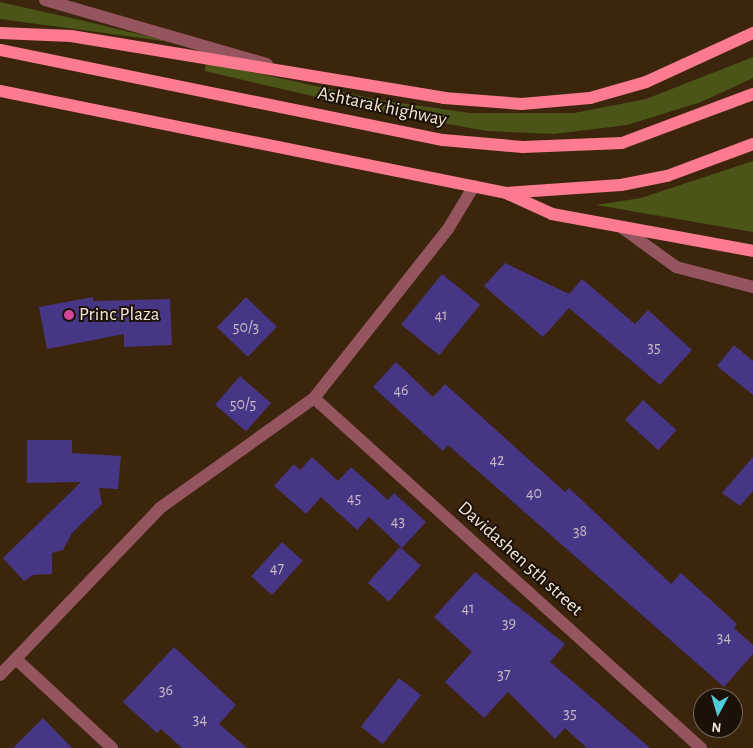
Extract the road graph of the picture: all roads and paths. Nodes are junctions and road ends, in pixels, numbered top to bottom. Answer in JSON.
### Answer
{"nodes":[{"id":1,"x":45,"y":0,"type":"edge"},
{"id":2,"x":0,"y":33,"type":"edge"},
{"id":3,"x":753,"y":33,"type":"edge"},
{"id":4,"x":0,"y":50,"type":"edge"},
{"id":5,"x":315,"y":78,"type":"junction"},
{"id":6,"x":0,"y":91,"type":"edge"},
{"id":7,"x":753,"y":94,"type":"edge"},
{"id":8,"x":753,"y":144,"type":"edge"},
{"id":9,"x":474,"y":186,"type":"junction"},
{"id":10,"x":506,"y":193,"type":"junction"},
{"id":11,"x":621,"y":227,"type":"junction"},
{"id":12,"x":753,"y":250,"type":"edge"},
{"id":13,"x":753,"y":288,"type":"edge"},
{"id":14,"x":314,"y":398,"type":"junction"},
{"id":15,"x":16,"y":658,"type":"junction"},
{"id":16,"x":0,"y":675,"type":"edge"},
{"id":17,"x":112,"y":748,"type":"edge"},
{"id":18,"x":701,"y":748,"type":"edge"}],
"edges":[{"from":1,"to":5,"type":"street"},
{"from":2,"to":5,"type":"main road"},
{"from":3,"to":5,"type":"main road"},
{"from":4,"to":7,"type":"main road","name":"Ashtarak highway"},
{"from":6,"to":9,"type":"main road"},
{"from":8,"to":10,"type":"main road"},
{"from":9,"to":10,"type":"main road"},
{"from":9,"to":14,"type":"street"},
{"from":10,"to":11,"type":"main road"},
{"from":11,"to":12,"type":"main road"},
{"from":11,"to":13,"type":"street"},
{"from":14,"to":15,"type":"street"},
{"from":14,"to":18,"type":"street","name":"Davidashen 5th street"},
{"from":15,"to":16,"type":"street"},
{"from":15,"to":17,"type":"street"}]}
